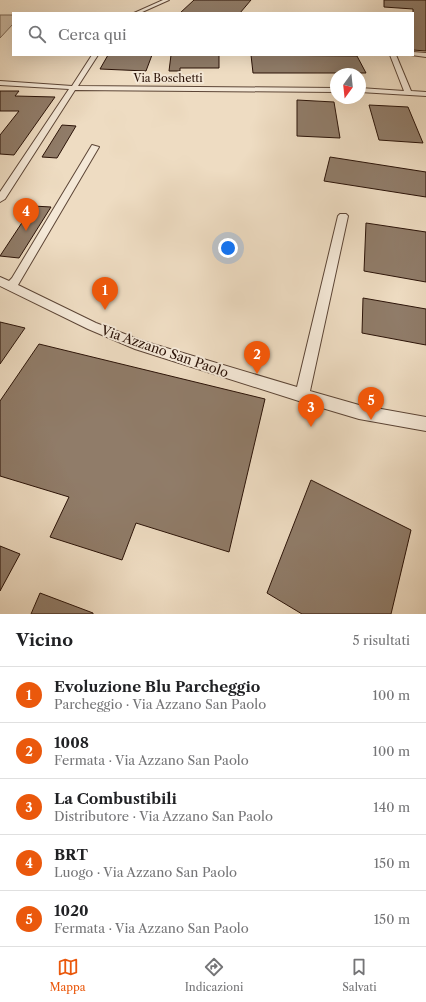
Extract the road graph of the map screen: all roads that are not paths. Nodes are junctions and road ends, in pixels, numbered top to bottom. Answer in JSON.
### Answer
{"nodes":[{"id":1,"x":167,"y":0,"type":"edge"},
{"id":2,"x":138,"y":12,"type":"edge"},
{"id":3,"x":414,"y":54,"type":"edge"},
{"id":4,"x":426,"y":55,"type":"edge"},
{"id":5,"x":95,"y":56,"type":"edge"},
{"id":6,"x":393,"y":56,"type":"edge"},
{"id":7,"x":0,"y":83,"type":"edge"},
{"id":8,"x":74,"y":88,"type":"junction"},
{"id":9,"x":330,"y":90,"type":"edge"},
{"id":10,"x":366,"y":90,"type":"edge"},
{"id":11,"x":408,"y":92,"type":"junction"},
{"id":12,"x":426,"y":94,"type":"edge"},
{"id":13,"x":95,"y":147,"type":"dead end"},
{"id":14,"x":0,"y":199,"type":"edge"},
{"id":15,"x":343,"y":216,"type":"dead end"},
{"id":16,"x":5,"y":284,"type":"edge"},
{"id":17,"x":302,"y":396,"type":"junction"},
{"id":18,"x":426,"y":424,"type":"edge"}],
"edges":[{"from":1,"to":2,"type":"street"},
{"from":3,"to":4,"type":"street"},
{"from":5,"to":8,"type":"street"},
{"from":6,"to":11,"type":"street"},
{"from":7,"to":8,"type":"street","name":"Via Boschetti"},
{"from":8,"to":9,"type":"street","name":"Via Boschetti"},
{"from":8,"to":14,"type":"street"},
{"from":10,"to":11,"type":"street"},
{"from":11,"to":12,"type":"street"},
{"from":13,"to":16,"type":"street","name":"Via Azzano San Paolo"},
{"from":15,"to":17,"type":"street"},
{"from":16,"to":17,"type":"street","name":"Via Azzano San Paolo"},
{"from":17,"to":18,"type":"street","name":"Via Azzano San Paolo"}]}
